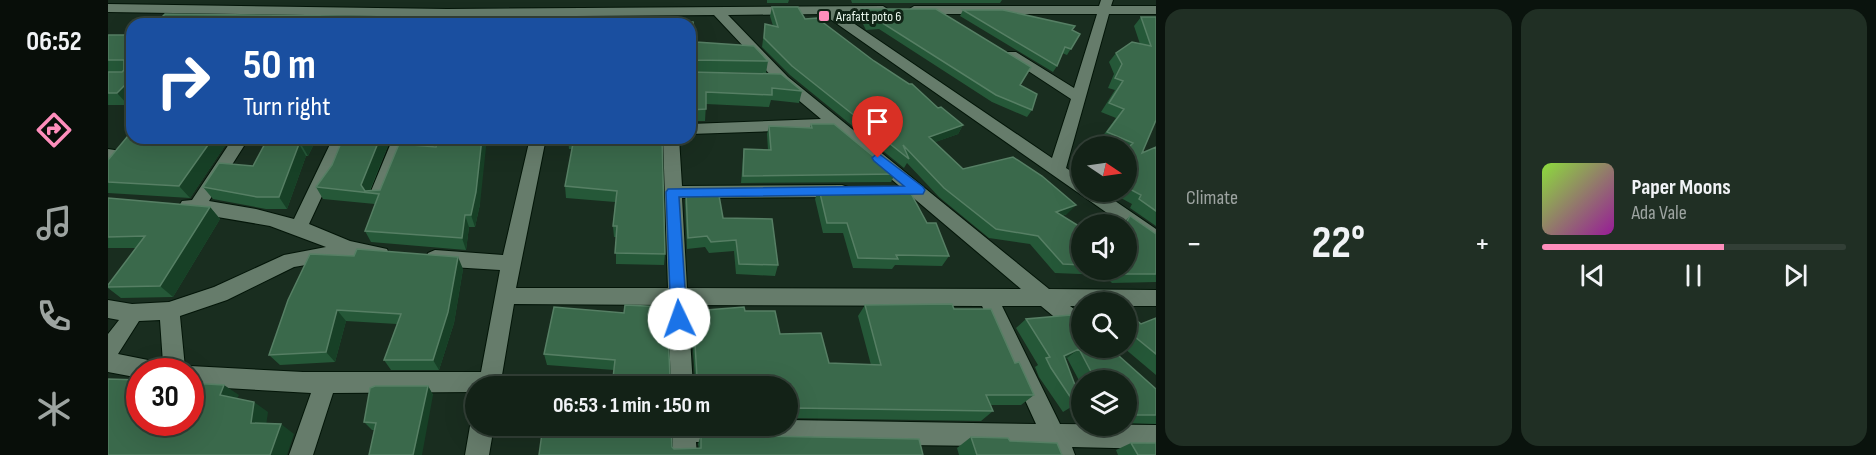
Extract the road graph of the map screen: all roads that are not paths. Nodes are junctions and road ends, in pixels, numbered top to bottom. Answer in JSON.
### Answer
{"nodes":[{"id":1,"x":452,"y":0,"type":"edge"},
{"id":2,"x":688,"y":0,"type":"edge"},
{"id":3,"x":810,"y":0,"type":"edge"},
{"id":4,"x":174,"y":4,"type":"edge"},
{"id":5,"x":258,"y":4,"type":"edge"},
{"id":6,"x":1077,"y":5,"type":"edge"},
{"id":7,"x":1106,"y":5,"type":"edge"},
{"id":8,"x":931,"y":7,"type":"edge"},
{"id":9,"x":108,"y":8,"type":"edge"},
{"id":10,"x":233,"y":8,"type":"junction"},
{"id":11,"x":666,"y":10,"type":"junction"},
{"id":12,"x":708,"y":10,"type":"junction"},
{"id":13,"x":826,"y":10,"type":"junction"},
{"id":14,"x":1156,"y":10,"type":"edge"},
{"id":15,"x":567,"y":11,"type":"junction"},
{"id":16,"x":447,"y":13,"type":"junction"},
{"id":17,"x":225,"y":18,"type":"edge"},
{"id":18,"x":565,"y":18,"type":"edge"},
{"id":19,"x":666,"y":18,"type":"edge"},
{"id":20,"x":957,"y":22,"type":"edge"},
{"id":21,"x":997,"y":47,"type":"edge"},
{"id":22,"x":760,"y":79,"type":"edge"},
{"id":23,"x":783,"y":80,"type":"junction"},
{"id":24,"x":1078,"y":97,"type":"junction"},
{"id":25,"x":838,"y":124,"type":"junction"},
{"id":26,"x":696,"y":129,"type":"edge"},
{"id":27,"x":126,"y":141,"type":"edge"},
{"id":28,"x":237,"y":144,"type":"edge"},
{"id":29,"x":338,"y":144,"type":"edge"},
{"id":30,"x":399,"y":144,"type":"edge"},
{"id":31,"x":537,"y":144,"type":"edge"},
{"id":32,"x":671,"y":144,"type":"edge"},
{"id":33,"x":110,"y":158,"type":"edge"},
{"id":34,"x":1057,"y":170,"type":"junction"},
{"id":35,"x":1071,"y":180,"type":"edge"},
{"id":36,"x":895,"y":190,"type":"edge"},
{"id":37,"x":918,"y":190,"type":"junction"},
{"id":38,"x":860,"y":191,"type":"edge"},
{"id":39,"x":673,"y":192,"type":"junction"},
{"id":40,"x":378,"y":196,"type":"edge"},
{"id":41,"x":1104,"y":202,"type":"edge"},
{"id":42,"x":174,"y":206,"type":"edge"},
{"id":43,"x":196,"y":207,"type":"junction"},
{"id":44,"x":299,"y":227,"type":"junction"},
{"id":45,"x":1156,"y":238,"type":"edge"},
{"id":46,"x":350,"y":250,"type":"junction"},
{"id":47,"x":395,"y":255,"type":"edge"},
{"id":48,"x":418,"y":257,"type":"edge"},
{"id":49,"x":511,"y":263,"type":"junction"},
{"id":50,"x":506,"y":296,"type":"junction"},
{"id":51,"x":678,"y":297,"type":"junction"},
{"id":52,"x":988,"y":298,"type":"junction"},
{"id":53,"x":1047,"y":298,"type":"junction"},
{"id":54,"x":1156,"y":298,"type":"edge"},
{"id":55,"x":108,"y":309,"type":"edge"},
{"id":56,"x":169,"y":311,"type":"junction"},
{"id":57,"x":132,"y":313,"type":"junction"},
{"id":58,"x":1071,"y":319,"type":"edge"},
{"id":59,"x":108,"y":351,"type":"edge"},
{"id":60,"x":174,"y":358,"type":"edge"},
{"id":61,"x":108,"y":362,"type":"edge"},
{"id":62,"x":126,"y":365,"type":"edge"},
{"id":63,"x":491,"y":376,"type":"edge"},
{"id":64,"x":682,"y":376,"type":"edge"},
{"id":65,"x":204,"y":378,"type":"edge"},
{"id":66,"x":325,"y":383,"type":"junction"},
{"id":67,"x":465,"y":384,"type":"edge"},
{"id":68,"x":798,"y":433,"type":"edge"},
{"id":69,"x":480,"y":436,"type":"edge"},
{"id":70,"x":685,"y":436,"type":"edge"},
{"id":71,"x":1156,"y":436,"type":"edge"},
{"id":72,"x":1058,"y":445,"type":"edge"},
{"id":73,"x":301,"y":455,"type":"edge"},
{"id":74,"x":477,"y":455,"type":"edge"},
{"id":75,"x":686,"y":455,"type":"edge"}],
"edges":[{"from":1,"to":16,"type":"street"},
{"from":2,"to":12,"type":"street"},
{"from":3,"to":13,"type":"street"},
{"from":4,"to":9,"type":"street"},
{"from":4,"to":10,"type":"street"},
{"from":5,"to":10,"type":"street"},
{"from":5,"to":16,"type":"street"},
{"from":6,"to":7,"type":"street"},
{"from":6,"to":8,"type":"street"},
{"from":7,"to":14,"type":"street"},
{"from":7,"to":24,"type":"street"},
{"from":8,"to":13,"type":"street"},
{"from":8,"to":20,"type":"street"},
{"from":10,"to":17,"type":"street"},
{"from":11,"to":12,"type":"street"},
{"from":11,"to":15,"type":"street"},
{"from":11,"to":19,"type":"street"},
{"from":12,"to":13,"type":"street"},
{"from":12,"to":23,"type":"street"},
{"from":13,"to":34,"type":"street"},
{"from":15,"to":16,"type":"street"},
{"from":15,"to":18,"type":"street"},
{"from":21,"to":24,"type":"street"},
{"from":22,"to":23,"type":"street"},
{"from":23,"to":25,"type":"street"},
{"from":24,"to":34,"type":"street"},
{"from":25,"to":26,"type":"street"},
{"from":25,"to":37,"type":"street"},
{"from":27,"to":33,"type":"street"},
{"from":28,"to":43,"type":"street"},
{"from":29,"to":44,"type":"street"},
{"from":30,"to":40,"type":"street"},
{"from":31,"to":49,"type":"street"},
{"from":32,"to":39,"type":"street"},
{"from":34,"to":35,"type":"street"},
{"from":36,"to":37,"type":"street"},
{"from":37,"to":53,"type":"street"},
{"from":38,"to":39,"type":"street"},
{"from":39,"to":51,"type":"street"},
{"from":41,"to":45,"type":"street"},
{"from":42,"to":43,"type":"street"},
{"from":43,"to":44,"type":"street"},
{"from":44,"to":46,"type":"street"},
{"from":46,"to":47,"type":"street"},
{"from":46,"to":56,"type":"street"},
{"from":48,"to":49,"type":"street"},
{"from":49,"to":50,"type":"street"},
{"from":50,"to":51,"type":"street"},
{"from":50,"to":63,"type":"street"},
{"from":51,"to":52,"type":"street"},
{"from":51,"to":64,"type":"street"},
{"from":52,"to":53,"type":"street"},
{"from":52,"to":72,"type":"street"},
{"from":53,"to":54,"type":"street"},
{"from":53,"to":58,"type":"street"},
{"from":55,"to":57,"type":"street"},
{"from":56,"to":57,"type":"street"},
{"from":56,"to":60,"type":"street"},
{"from":57,"to":59,"type":"street"},
{"from":61,"to":62,"type":"street"},
{"from":65,"to":66,"type":"street"},
{"from":66,"to":67,"type":"street"},
{"from":66,"to":73,"type":"street"},
{"from":68,"to":72,"type":"street"},
{"from":69,"to":74,"type":"street"},
{"from":70,"to":75,"type":"street"},
{"from":71,"to":72,"type":"street"}]}
